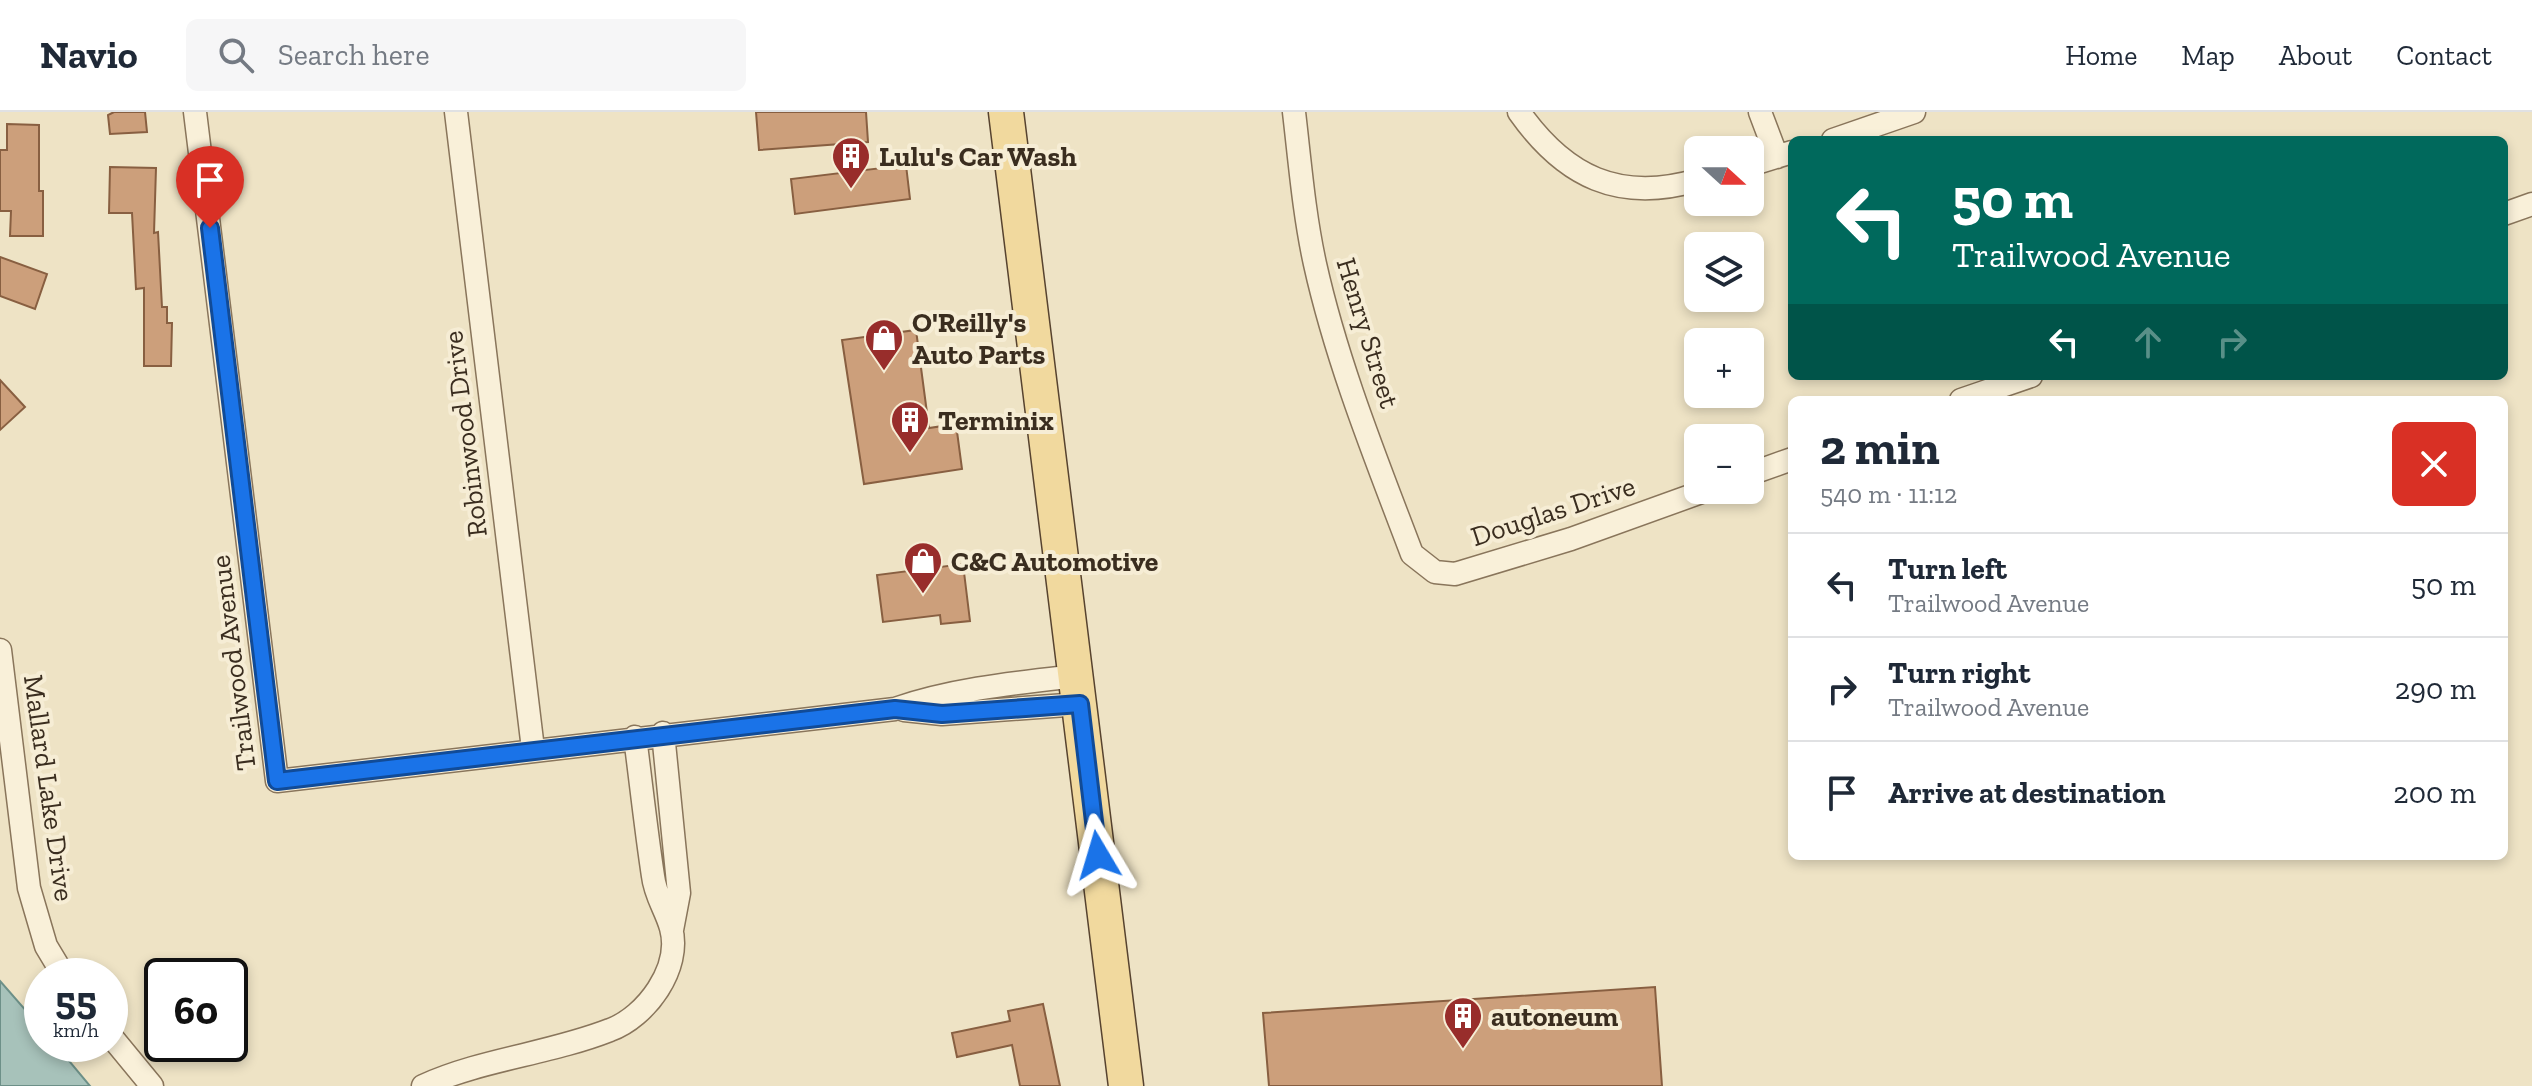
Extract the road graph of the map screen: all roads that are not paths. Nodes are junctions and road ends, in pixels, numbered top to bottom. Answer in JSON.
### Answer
{"nodes":[{"id":1,"x":195,"y":112,"type":"edge"},
{"id":2,"x":456,"y":112,"type":"edge"},
{"id":3,"x":1006,"y":112,"type":"edge"},
{"id":4,"x":1294,"y":112,"type":"edge"},
{"id":5,"x":1519,"y":112,"type":"edge"},
{"id":6,"x":1760,"y":112,"type":"edge"},
{"id":7,"x":1914,"y":112,"type":"edge"},
{"id":8,"x":1845,"y":136,"type":"edge"},
{"id":9,"x":1784,"y":154,"type":"edge"},
{"id":10,"x":1764,"y":160,"type":"edge"},
{"id":11,"x":1684,"y":182,"type":"edge"},
{"id":12,"x":2532,"y":204,"type":"edge"},
{"id":13,"x":2508,"y":213,"type":"edge"},
{"id":14,"x":2019,"y":380,"type":"edge"},
{"id":15,"x":1973,"y":396,"type":"edge"},
{"id":16,"x":1788,"y":460,"type":"edge"},
{"id":17,"x":1764,"y":469,"type":"edge"},
{"id":18,"x":1684,"y":498,"type":"edge"},
{"id":19,"x":1419,"y":562,"type":"joint"},
{"id":20,"x":0,"y":650,"type":"edge"},
{"id":21,"x":1078,"y":690,"type":"junction"},
{"id":22,"x":663,"y":733,"type":"junction"},
{"id":23,"x":635,"y":737,"type":"junction"},
{"id":24,"x":533,"y":749,"type":"junction"},
{"id":25,"x":672,"y":930,"type":"junction"},
{"id":26,"x":53,"y":958,"type":"edge"},
{"id":27,"x":128,"y":1057,"type":"edge"},
{"id":28,"x":152,"y":1086,"type":"edge"},
{"id":29,"x":423,"y":1086,"type":"edge"},
{"id":30,"x":1126,"y":1086,"type":"edge"}],
"edges":[{"from":1,"to":24,"type":"street","name":"Trailwood Avenue"},
{"from":2,"to":24,"type":"street","name":"Robinwood Drive"},
{"from":3,"to":21,"type":"main road"},
{"from":4,"to":19,"type":"street","name":"Henry Street"},
{"from":5,"to":11,"type":"street"},
{"from":6,"to":9,"type":"street"},
{"from":7,"to":8,"type":"street"},
{"from":9,"to":10,"type":"street"},
{"from":12,"to":13,"type":"street"},
{"from":14,"to":15,"type":"street"},
{"from":16,"to":17,"type":"street"},
{"from":18,"to":19,"type":"street","name":"Douglas Drive"},
{"from":20,"to":26,"type":"street","name":"Mallard Lake Drive"},
{"from":21,"to":22,"type":"street","name":"Trailwood Avenue"},
{"from":21,"to":30,"type":"main road"},
{"from":22,"to":23,"type":"street","name":"Trailwood Avenue"},
{"from":22,"to":25,"type":"street"},
{"from":23,"to":24,"type":"street","name":"Trailwood Avenue"},
{"from":23,"to":25,"type":"street"},
{"from":25,"to":29,"type":"street"},
{"from":27,"to":28,"type":"street"}]}
